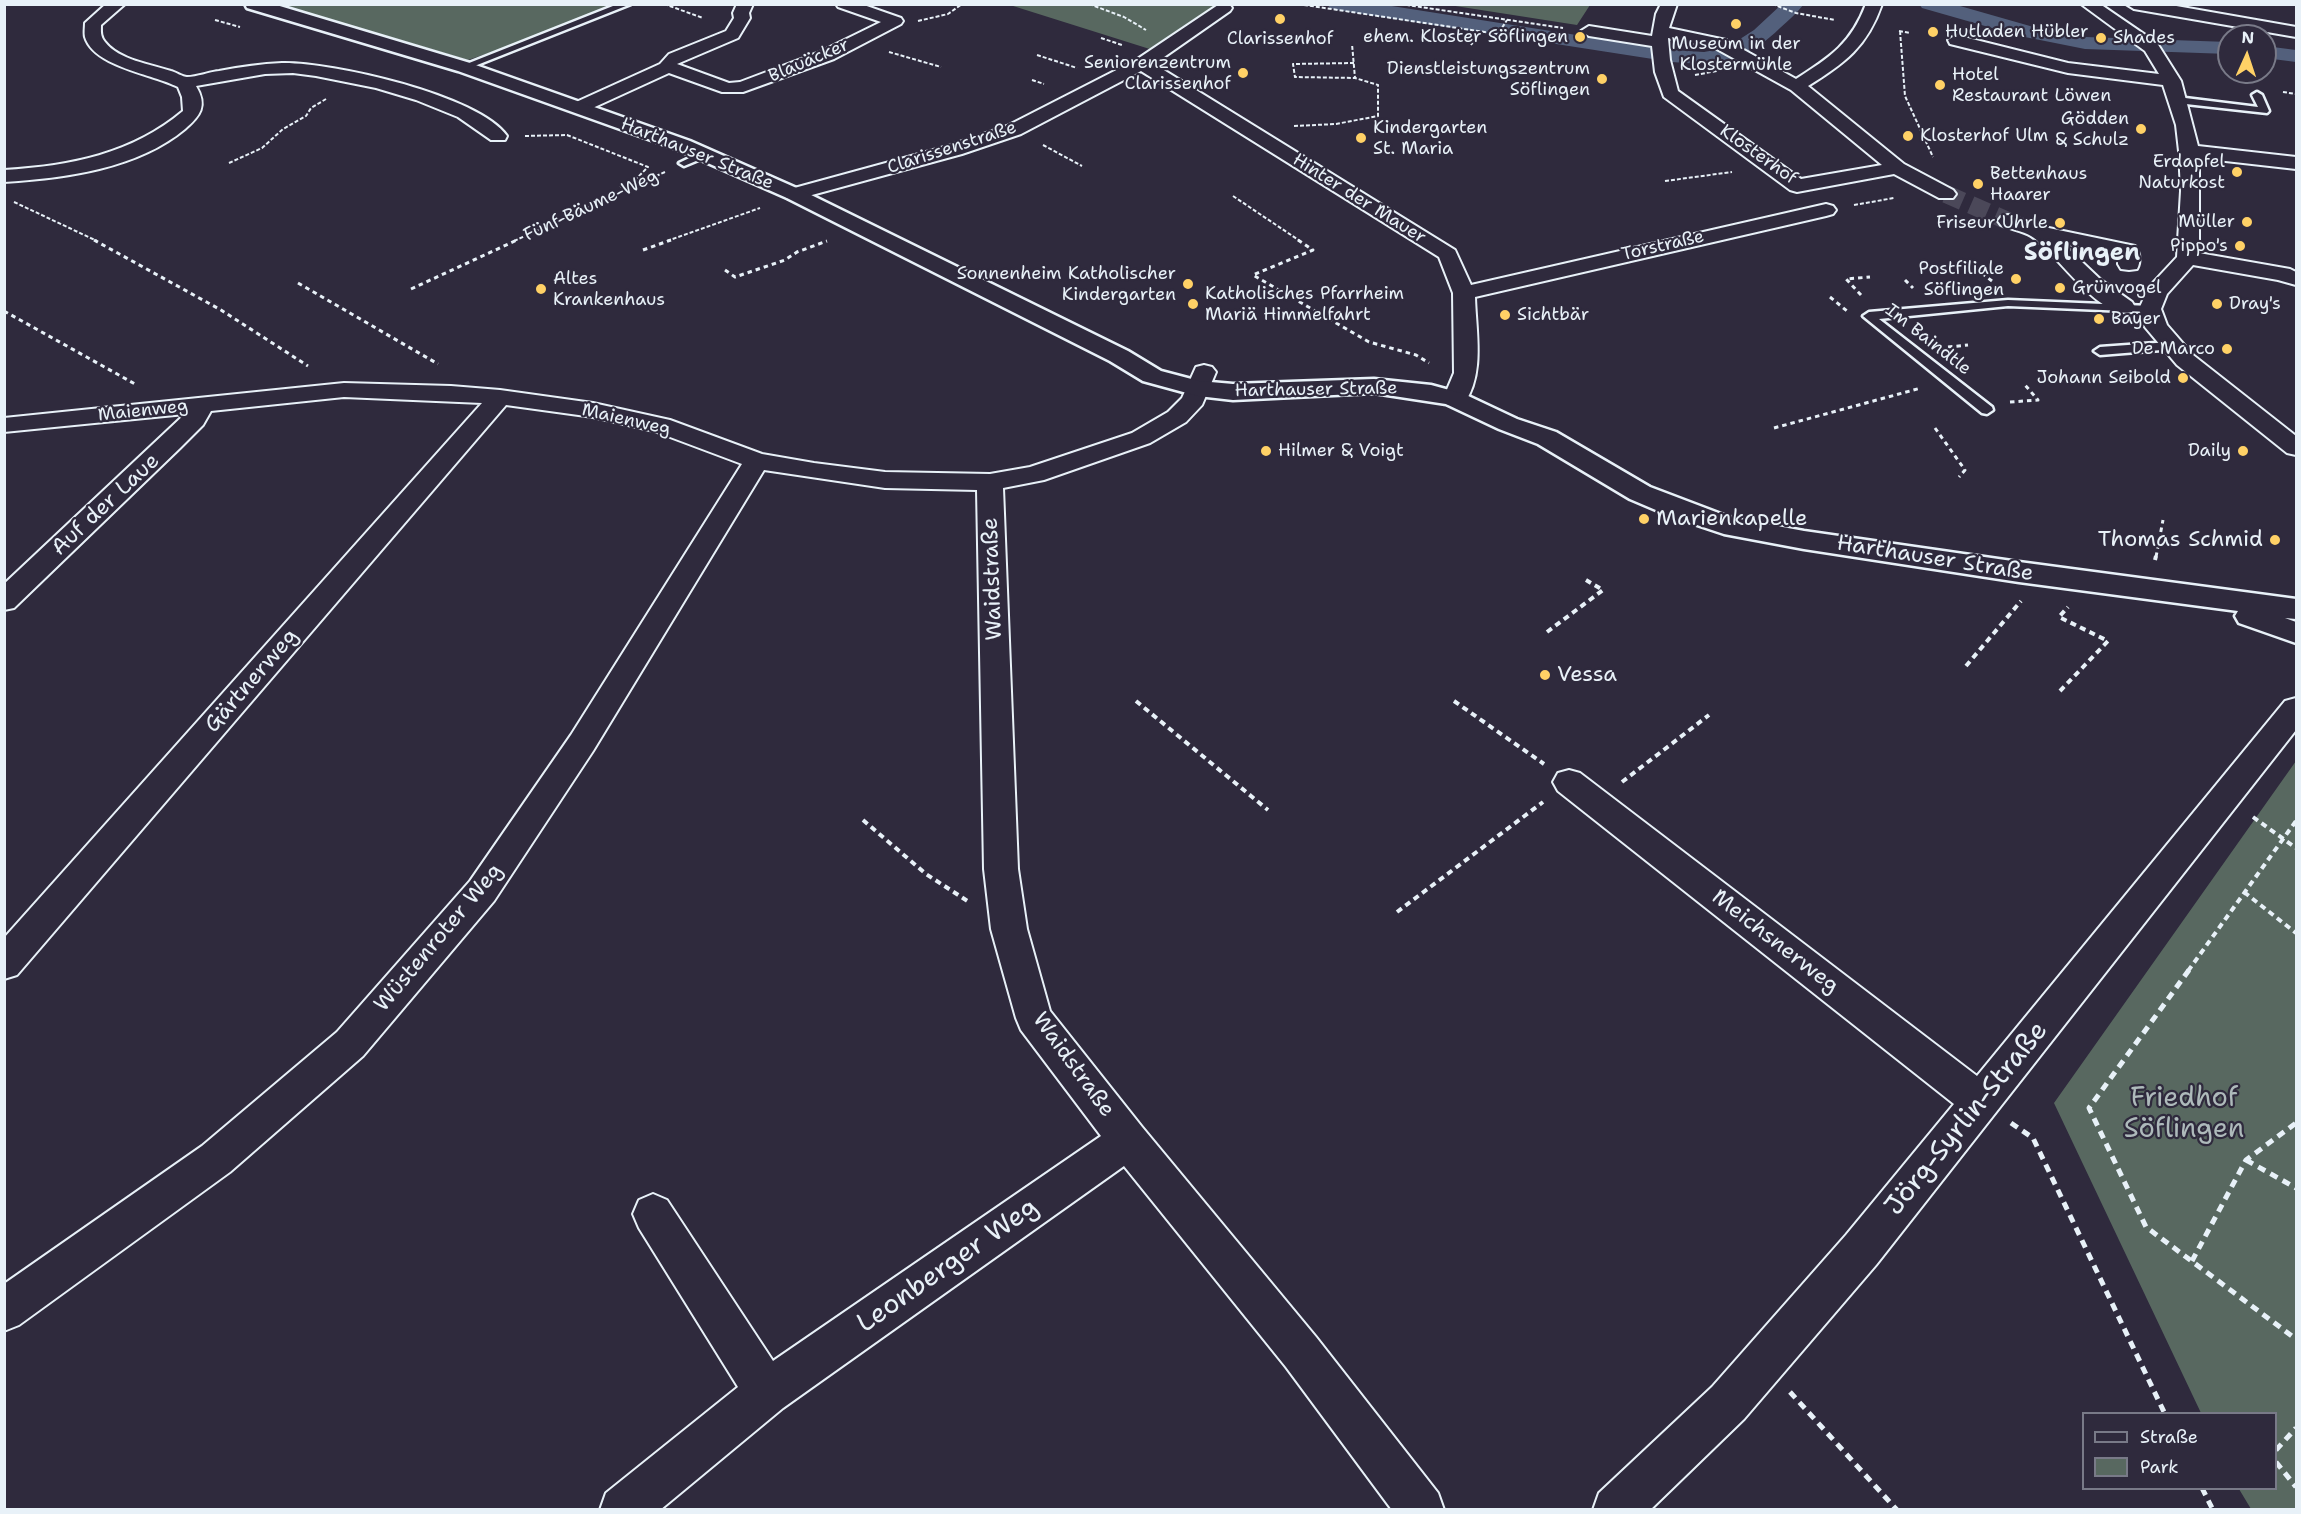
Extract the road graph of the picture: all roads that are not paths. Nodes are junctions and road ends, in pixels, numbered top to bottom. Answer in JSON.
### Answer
{"nodes":[{"id":1,"x":117,"y":4,"type":"edge"},
{"id":2,"x":254,"y":4,"type":"edge"},
{"id":3,"x":627,"y":4,"type":"edge"},
{"id":4,"x":745,"y":4,"type":"edge"},
{"id":5,"x":844,"y":4,"type":"edge"},
{"id":6,"x":1669,"y":4,"type":"edge"},
{"id":7,"x":1874,"y":4,"type":"edge"},
{"id":8,"x":2089,"y":4,"type":"edge"},
{"id":9,"x":2134,"y":4,"type":"edge"},
{"id":10,"x":1224,"y":8,"type":"dead end"},
{"id":11,"x":1589,"y":31,"type":"road end"},
{"id":12,"x":2296,"y":32,"type":"edge"},
{"id":13,"x":1956,"y":40,"type":"dead end"},
{"id":14,"x":1660,"y":41,"type":"junction"},
{"id":15,"x":1142,"y":64,"type":"junction"},
{"id":16,"x":464,"y":67,"type":"junction"},
{"id":17,"x":668,"y":67,"type":"junction"},
{"id":18,"x":2172,"y":81,"type":"junction"},
{"id":19,"x":184,"y":83,"type":"junction"},
{"id":20,"x":1797,"y":87,"type":"junction"},
{"id":21,"x":2257,"y":95,"type":"dead end"},
{"id":22,"x":2177,"y":100,"type":"junction"},
{"id":23,"x":580,"y":107,"type":"junction"},
{"id":24,"x":498,"y":136,"type":"road end"},
{"id":25,"x":2189,"y":151,"type":"junction"},
{"id":26,"x":704,"y":154,"type":"junction"},
{"id":27,"x":684,"y":163,"type":"road end"},
{"id":28,"x":2296,"y":163,"type":"edge"},
{"id":29,"x":1897,"y":168,"type":"junction"},
{"id":30,"x":4,"y":176,"type":"edge"},
{"id":31,"x":1797,"y":186,"type":"junction"},
{"id":32,"x":794,"y":194,"type":"junction"},
{"id":33,"x":1946,"y":194,"type":"tunnel mouth"},
{"id":34,"x":2008,"y":221,"type":"tunnel mouth"},
{"id":35,"x":2039,"y":232,"type":"junction"},
{"id":36,"x":2188,"y":258,"type":"junction"},
{"id":37,"x":2128,"y":264,"type":"dead end"},
{"id":38,"x":2289,"y":276,"type":"edge"},
{"id":39,"x":1464,"y":293,"type":"junction"},
{"id":40,"x":2124,"y":308,"type":"junction"},
{"id":41,"x":2150,"y":309,"type":"junction"},
{"id":42,"x":2170,"y":346,"type":"junction"},
{"id":43,"x":2100,"y":351,"type":"dead end"},
{"id":44,"x":1201,"y":380,"type":"junction"},
{"id":45,"x":1459,"y":392,"type":"junction"},
{"id":46,"x":500,"y":397,"type":"junction"},
{"id":47,"x":202,"y":405,"type":"junction"},
{"id":48,"x":1983,"y":407,"type":"road end"},
{"id":49,"x":4,"y":425,"type":"edge"},
{"id":50,"x":2296,"y":448,"type":"edge"},
{"id":51,"x":758,"y":461,"type":"junction"},
{"id":52,"x":990,"y":482,"type":"junction"},
{"id":53,"x":2200,"y":598,"type":"junction"},
{"id":54,"x":4,"y":601,"type":"edge"},
{"id":55,"x":2296,"y":609,"type":"edge"},
{"id":56,"x":2296,"y":633,"type":"edge"},
{"id":57,"x":2296,"y":709,"type":"edge"},
{"id":58,"x":1582,"y":792,"type":"road end"},
{"id":59,"x":4,"y":964,"type":"edge"},
{"id":60,"x":1981,"y":1102,"type":"junction"},
{"id":61,"x":1128,"y":1140,"type":"junction"},
{"id":62,"x":653,"y":1214,"type":"dead end"},
{"id":63,"x":4,"y":1310,"type":"edge"},
{"id":64,"x":767,"y":1392,"type":"junction"},
{"id":65,"x":623,"y":1509,"type":"edge"},
{"id":66,"x":1421,"y":1509,"type":"edge"},
{"id":67,"x":1616,"y":1509,"type":"edge"}],
"edges":[{"from":1,"to":19,"type":"street"},
{"from":2,"to":16,"type":"street","name":"Harthauser Straße"},
{"from":3,"to":16,"type":"lane"},
{"from":4,"to":17,"type":"street"},
{"from":5,"to":17,"type":"street","name":"Blauäcker"},
{"from":6,"to":14,"type":"street","name":"Klosterhof"},
{"from":7,"to":20,"type":"street"},
{"from":8,"to":18,"type":"street"},
{"from":9,"to":12,"type":"street"},
{"from":10,"to":15,"type":"street","name":"Clarissenstraße"},
{"from":11,"to":14,"type":"street"},
{"from":13,"to":18,"type":"street"},
{"from":14,"to":20,"type":"street"},
{"from":14,"to":31,"type":"street","name":"Klosterhof"},
{"from":15,"to":32,"type":"street","name":"Clarissenstraße"},
{"from":15,"to":39,"type":"street","name":"Hinter der Mauer"},
{"from":16,"to":23,"type":"street","name":"Harthauser Straße"},
{"from":17,"to":23,"type":"street"},
{"from":18,"to":22,"type":"street"},
{"from":19,"to":24,"type":"street"},
{"from":19,"to":30,"type":"street"},
{"from":20,"to":29,"type":"street"},
{"from":21,"to":22,"type":"lane"},
{"from":22,"to":25,"type":"street"},
{"from":23,"to":26,"type":"street","name":"Harthauser Straße"},
{"from":25,"to":28,"type":"street"},
{"from":25,"to":36,"type":"street"},
{"from":26,"to":27,"type":"lane","name":"Fünf-Bäume-Weg"},
{"from":26,"to":32,"type":"street","name":"Harthauser Straße"},
{"from":29,"to":31,"type":"street","name":"Klosterhof"},
{"from":29,"to":33,"type":"street"},
{"from":31,"to":39,"type":"street","name":"Torstraße"},
{"from":32,"to":44,"type":"street","name":"Harthauser Straße"},
{"from":34,"to":35,"type":"street"},
{"from":35,"to":37,"type":"street"},
{"from":35,"to":40,"type":"street"},
{"from":36,"to":38,"type":"street"},
{"from":36,"to":41,"type":"street"},
{"from":39,"to":45,"type":"street","name":"Hinter der Mauer"},
{"from":40,"to":41,"type":"lane","name":"Im Baindtle"},
{"from":40,"to":48,"type":"lane","name":"Im Baindtle"},
{"from":41,"to":42,"type":"street"},
{"from":42,"to":43,"type":"lane"},
{"from":42,"to":50,"type":"street"},
{"from":44,"to":45,"type":"street","name":"Harthauser Straße"},
{"from":44,"to":52,"type":"street","name":"Maienweg"},
{"from":45,"to":53,"type":"street","name":"Harthauser Straße"},
{"from":46,"to":47,"type":"street","name":"Maienweg"},
{"from":46,"to":51,"type":"street","name":"Maienweg"},
{"from":46,"to":59,"type":"street","name":"Gärtnerweg"},
{"from":47,"to":49,"type":"street","name":"Maienweg"},
{"from":47,"to":54,"type":"street","name":"Auf der Laue"},
{"from":51,"to":52,"type":"street","name":"Maienweg"},
{"from":51,"to":63,"type":"street","name":"Wüstenroter Weg"},
{"from":52,"to":61,"type":"street","name":"Waidstraße"},
{"from":53,"to":55,"type":"street","name":"Harthauser Straße"},
{"from":53,"to":56,"type":"street","name":"Harthauser Straße"},
{"from":57,"to":60,"type":"street","name":"Jörg-Syrlin-Straße"},
{"from":58,"to":60,"type":"street","name":"Meichsnerweg"},
{"from":60,"to":67,"type":"street","name":"Jörg-Syrlin-Straße"},
{"from":61,"to":64,"type":"street","name":"Leonberger Weg"},
{"from":61,"to":66,"type":"street","name":"Waidstraße"},
{"from":62,"to":64,"type":"street"},
{"from":64,"to":65,"type":"street","name":"Leonberger Weg"}]}
